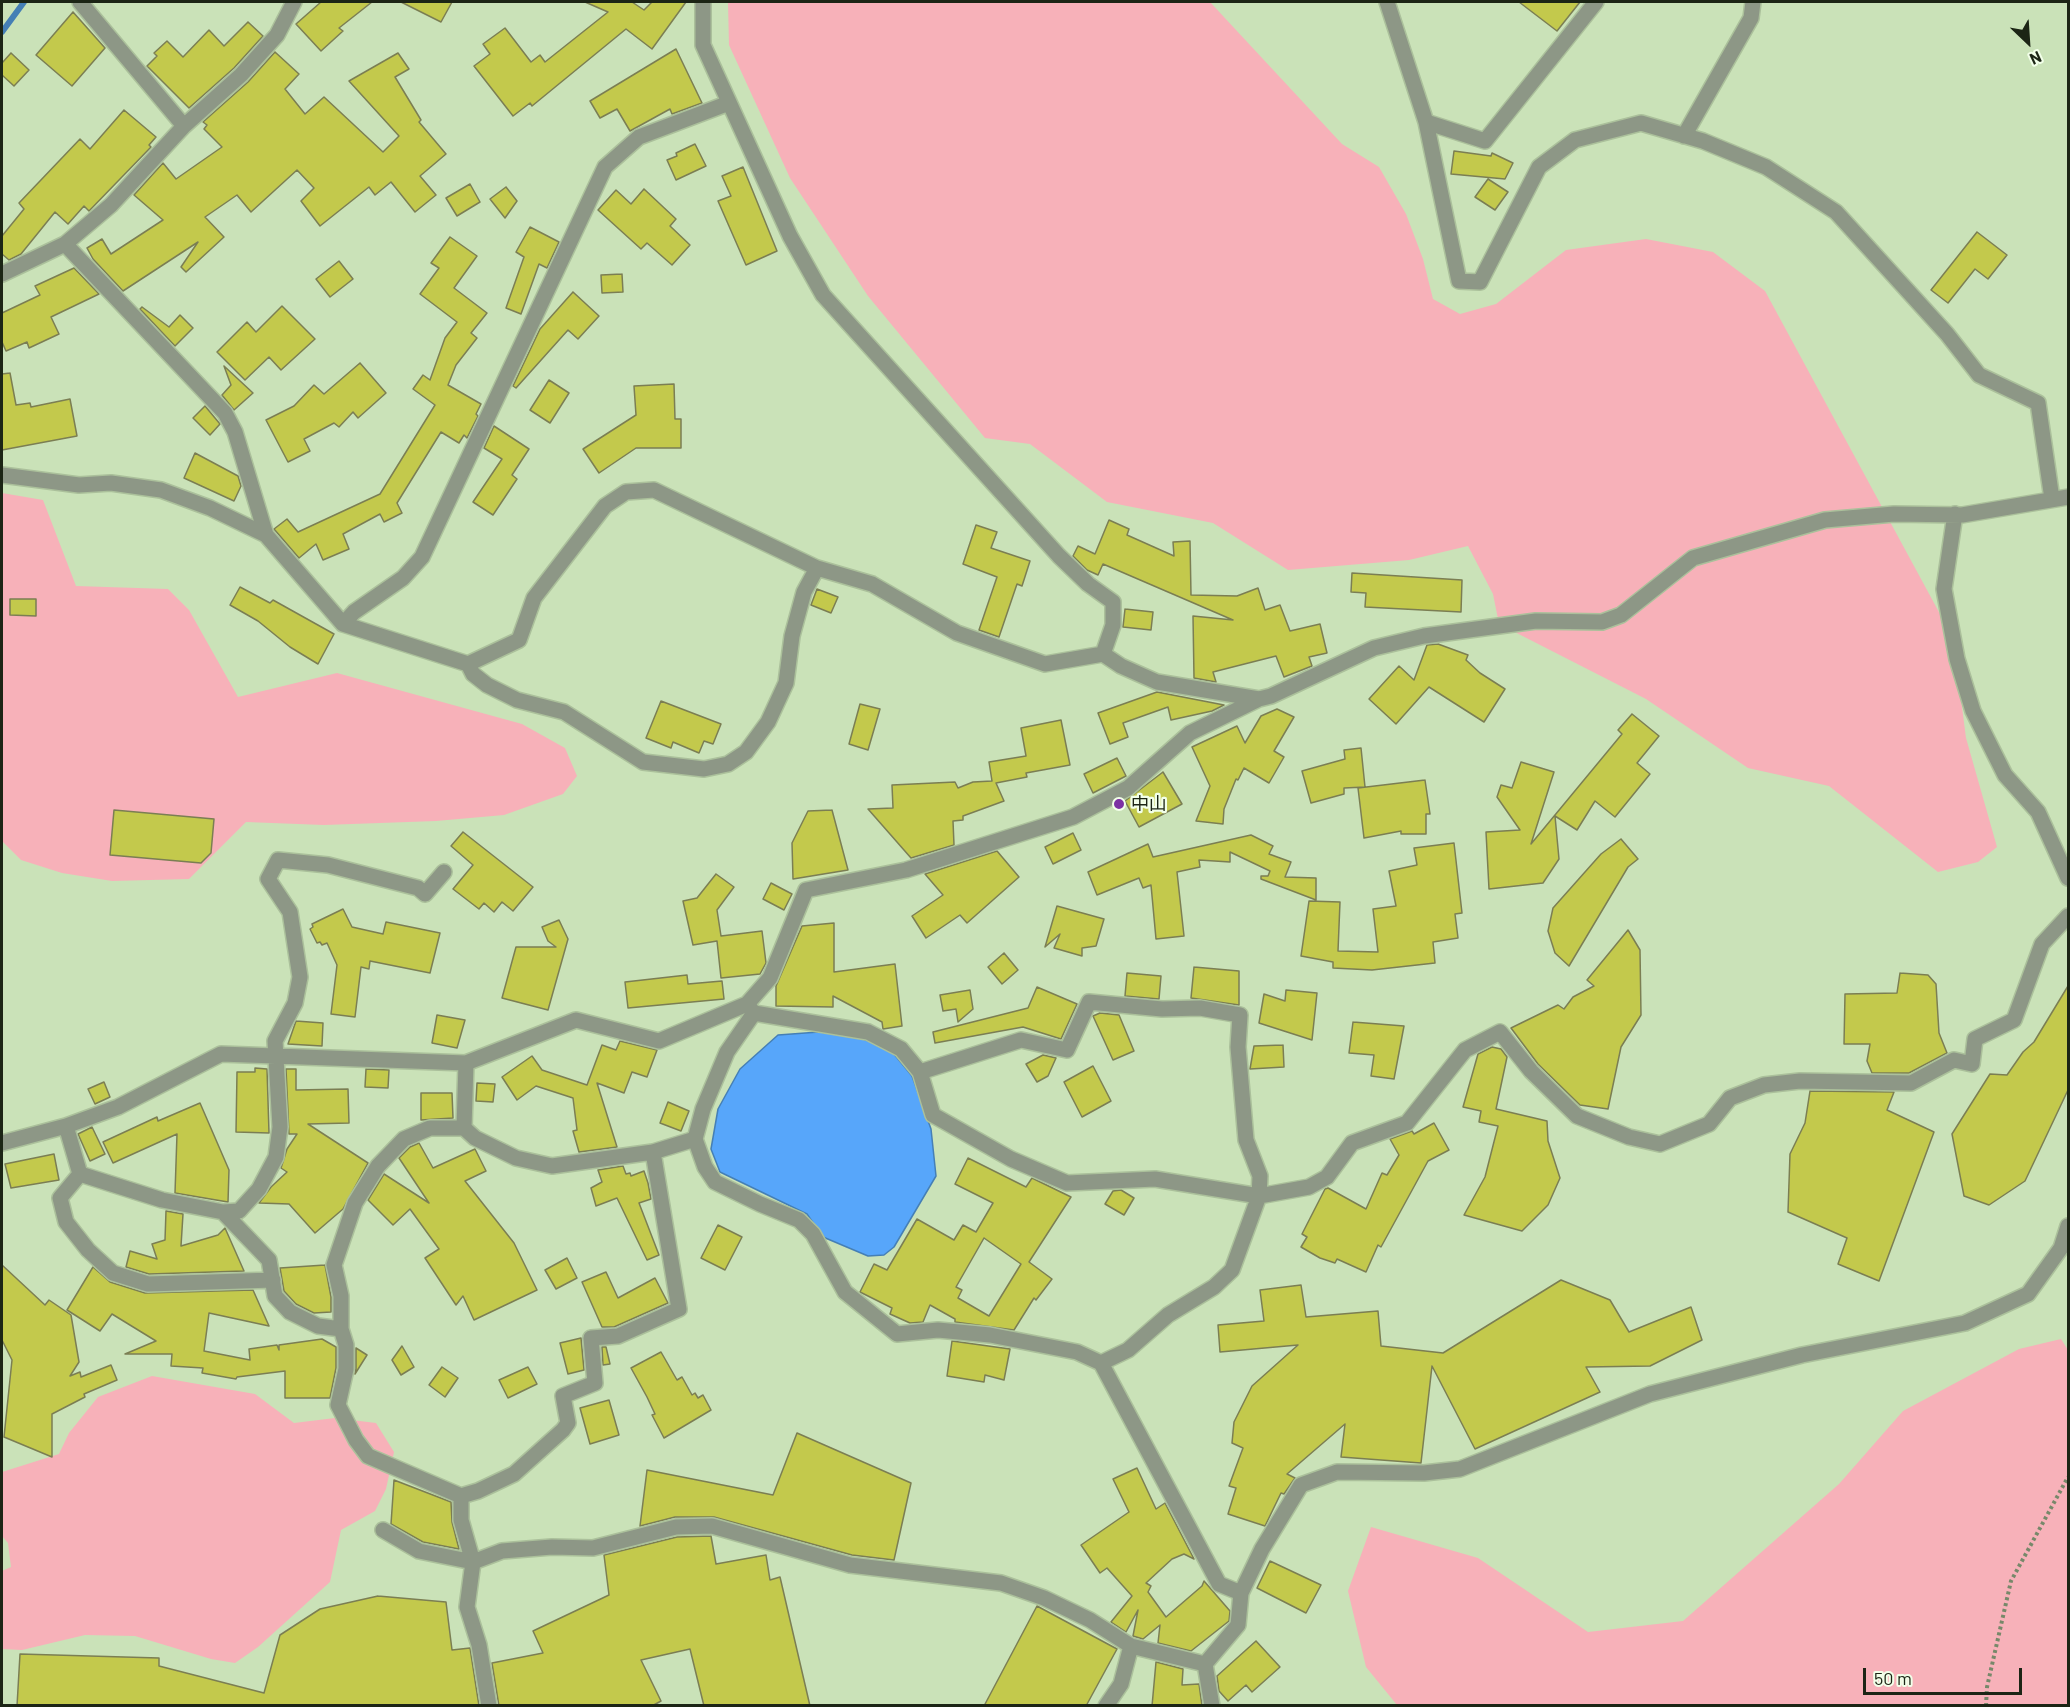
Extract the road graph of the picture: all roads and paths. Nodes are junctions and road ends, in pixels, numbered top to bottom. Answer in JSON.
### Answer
{"nodes":[{"id":1,"x":81,"y":2,"type":"edge"},
{"id":2,"x":294,"y":2,"type":"edge"},
{"id":3,"x":703,"y":2,"type":"edge"},
{"id":4,"x":1387,"y":2,"type":"edge"},
{"id":5,"x":1596,"y":2,"type":"edge"},
{"id":6,"x":1753,"y":2,"type":"edge"},
{"id":7,"x":729,"y":103,"type":"junction"},
{"id":8,"x":1426,"y":122,"type":"junction"},
{"id":9,"x":183,"y":126,"type":"junction"},
{"id":10,"x":1684,"y":136,"type":"junction"},
{"id":11,"x":65,"y":244,"type":"junction"},
{"id":12,"x":2,"y":274,"type":"edge"},
{"id":13,"x":2,"y":475,"type":"edge"},
{"id":14,"x":2068,"y":497,"type":"edge"},
{"id":15,"x":2052,"y":499,"type":"junction"},
{"id":16,"x":1955,"y":514,"type":"junction"},
{"id":17,"x":266,"y":535,"type":"junction"},
{"id":18,"x":817,"y":568,"type":"junction"},
{"id":19,"x":343,"y":624,"type":"junction"},
{"id":20,"x":1103,"y":654,"type":"junction"},
{"id":21,"x":468,"y":664,"type":"junction"},
{"id":22,"x":1259,"y":699,"type":"junction"},
{"id":23,"x":444,"y":872,"type":"dead end"},
{"id":24,"x":2068,"y":878,"type":"edge"},
{"id":25,"x":2068,"y":916,"type":"edge"},
{"id":26,"x":751,"y":1008,"type":"junction"},
{"id":27,"x":277,"y":1055,"type":"junction"},
{"id":28,"x":466,"y":1063,"type":"junction"},
{"id":29,"x":920,"y":1072,"type":"junction"},
{"id":30,"x":66,"y":1126,"type":"junction"},
{"id":31,"x":464,"y":1128,"type":"junction"},
{"id":32,"x":695,"y":1138,"type":"junction"},
{"id":33,"x":2,"y":1143,"type":"edge"},
{"id":34,"x":653,"y":1152,"type":"junction"},
{"id":35,"x":80,"y":1174,"type":"junction"},
{"id":36,"x":1259,"y":1196,"type":"junction"},
{"id":37,"x":223,"y":1212,"type":"junction"},
{"id":38,"x":2068,"y":1226,"type":"edge"},
{"id":39,"x":273,"y":1280,"type":"junction"},
{"id":40,"x":341,"y":1329,"type":"junction"},
{"id":41,"x":1101,"y":1364,"type":"junction"},
{"id":42,"x":2068,"y":1477,"type":"edge"},
{"id":43,"x":461,"y":1496,"type":"junction"},
{"id":44,"x":383,"y":1530,"type":"dead end"},
{"id":45,"x":473,"y":1562,"type":"junction"},
{"id":46,"x":1241,"y":1593,"type":"junction"},
{"id":47,"x":1131,"y":1646,"type":"junction"},
{"id":48,"x":1205,"y":1664,"type":"junction"},
{"id":49,"x":489,"y":1706,"type":"edge"},
{"id":50,"x":1106,"y":1706,"type":"edge"},
{"id":51,"x":1212,"y":1706,"type":"edge"},
{"id":52,"x":1986,"y":1706,"type":"edge"}],
"edges":[{"from":1,"to":9,"type":"street"},
{"from":2,"to":9,"type":"street"},
{"from":3,"to":7,"type":"street"},
{"from":4,"to":8,"type":"street"},
{"from":5,"to":8,"type":"street"},
{"from":6,"to":10,"type":"street"},
{"from":7,"to":19,"type":"street"},
{"from":7,"to":20,"type":"street"},
{"from":8,"to":10,"type":"street"},
{"from":9,"to":11,"type":"street"},
{"from":10,"to":15,"type":"street"},
{"from":11,"to":12,"type":"street"},
{"from":11,"to":17,"type":"street"},
{"from":13,"to":17,"type":"street"},
{"from":14,"to":15,"type":"street"},
{"from":15,"to":16,"type":"street"},
{"from":16,"to":22,"type":"street"},
{"from":16,"to":24,"type":"street"},
{"from":17,"to":19,"type":"street"},
{"from":18,"to":20,"type":"street"},
{"from":18,"to":21,"type":"street"},
{"from":18,"to":21,"type":"street"},
{"from":19,"to":21,"type":"street"},
{"from":20,"to":22,"type":"street"},
{"from":22,"to":26,"type":"street"},
{"from":23,"to":27,"type":"street"},
{"from":25,"to":36,"type":"street"},
{"from":26,"to":28,"type":"street"},
{"from":26,"to":29,"type":"street"},
{"from":26,"to":32,"type":"street"},
{"from":27,"to":28,"type":"street"},
{"from":27,"to":30,"type":"street"},
{"from":27,"to":37,"type":"street"},
{"from":28,"to":31,"type":"street"},
{"from":29,"to":36,"type":"street"},
{"from":29,"to":36,"type":"street"},
{"from":30,"to":33,"type":"street"},
{"from":30,"to":35,"type":"street"},
{"from":31,"to":34,"type":"street"},
{"from":31,"to":40,"type":"street"},
{"from":32,"to":34,"type":"street"},
{"from":32,"to":41,"type":"street"},
{"from":34,"to":43,"type":"street"},
{"from":35,"to":37,"type":"street"},
{"from":35,"to":39,"type":"street"},
{"from":36,"to":41,"type":"street"},
{"from":37,"to":39,"type":"street"},
{"from":38,"to":46,"type":"street"},
{"from":39,"to":40,"type":"street"},
{"from":40,"to":43,"type":"street"},
{"from":41,"to":46,"type":"street"},
{"from":42,"to":52,"type":"path"},
{"from":43,"to":45,"type":"street"},
{"from":44,"to":45,"type":"street"},
{"from":45,"to":47,"type":"street"},
{"from":45,"to":49,"type":"street"},
{"from":46,"to":48,"type":"street"},
{"from":47,"to":48,"type":"street"},
{"from":47,"to":50,"type":"street"},
{"from":48,"to":51,"type":"street"}]}
